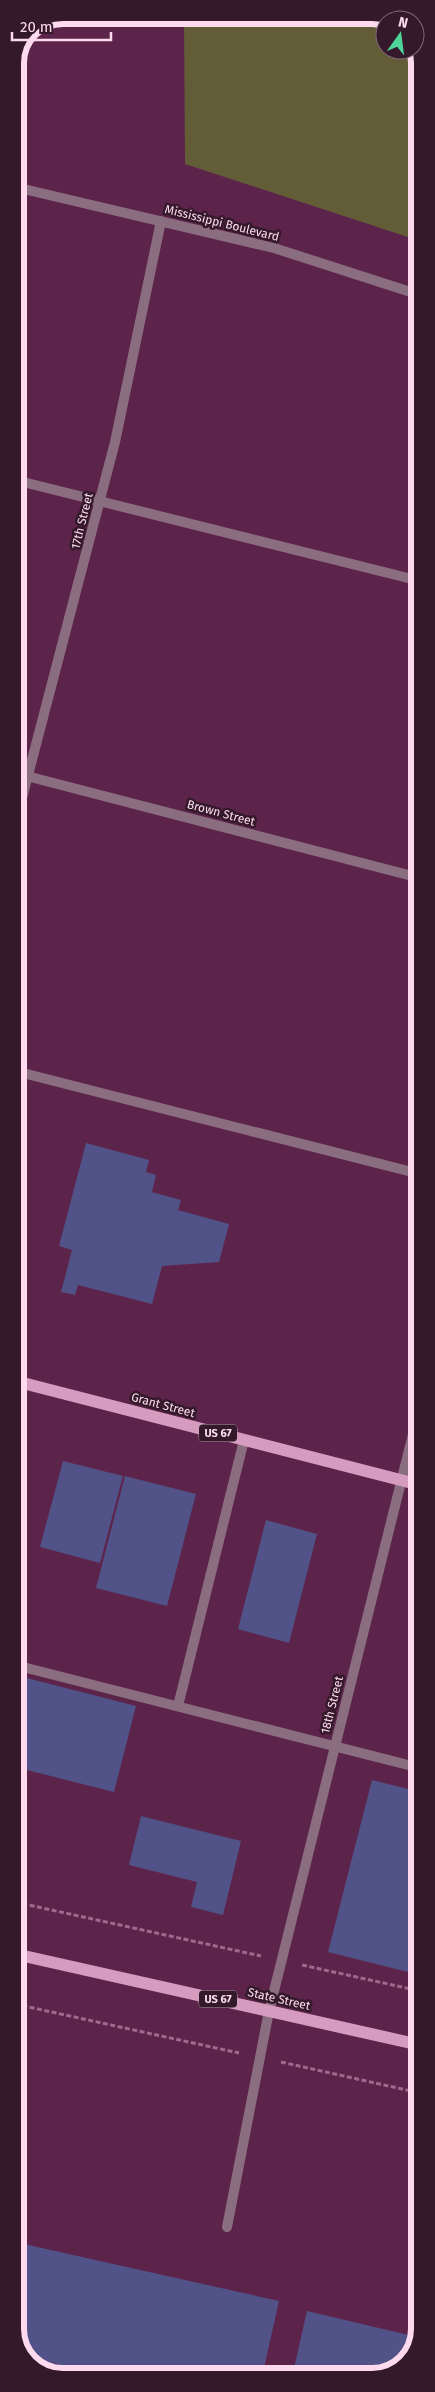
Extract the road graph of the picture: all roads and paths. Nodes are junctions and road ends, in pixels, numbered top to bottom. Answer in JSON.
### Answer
{"nodes":[{"id":1,"x":24,"y":189,"type":"edge"},
{"id":2,"x":161,"y":221,"type":"junction"},
{"id":3,"x":411,"y":292,"type":"edge"},
{"id":4,"x":24,"y":482,"type":"edge"},
{"id":5,"x":100,"y":501,"type":"junction"},
{"id":6,"x":411,"y":579,"type":"edge"},
{"id":7,"x":24,"y":775,"type":"edge"},
{"id":8,"x":29,"y":776,"type":"junction"},
{"id":9,"x":24,"y":794,"type":"edge"},
{"id":10,"x":411,"y":876,"type":"edge"},
{"id":11,"x":24,"y":1074,"type":"edge"},
{"id":12,"x":411,"y":1172,"type":"edge"},
{"id":13,"x":24,"y":1383,"type":"edge"},
{"id":14,"x":244,"y":1440,"type":"junction"},
{"id":15,"x":411,"y":1443,"type":"edge"},
{"id":16,"x":402,"y":1480,"type":"junction"},
{"id":17,"x":411,"y":1482,"type":"edge"},
{"id":18,"x":24,"y":1667,"type":"edge"},
{"id":19,"x":178,"y":1706,"type":"junction"},
{"id":20,"x":334,"y":1747,"type":"junction"},
{"id":21,"x":411,"y":1766,"type":"edge"},
{"id":22,"x":24,"y":1904,"type":"edge"},
{"id":23,"x":24,"y":1956,"type":"edge"},
{"id":24,"x":282,"y":1961,"type":"junction"},
{"id":25,"x":411,"y":1989,"type":"edge"},
{"id":26,"x":24,"y":2006,"type":"edge"},
{"id":27,"x":269,"y":2011,"type":"junction"},
{"id":28,"x":411,"y":2042,"type":"edge"},
{"id":29,"x":260,"y":2057,"type":"junction"},
{"id":30,"x":411,"y":2090,"type":"edge"},
{"id":31,"x":227,"y":2227,"type":"dead end"}],
"edges":[{"from":1,"to":2,"type":"street","name":"Mississippi Boulevard"},
{"from":2,"to":3,"type":"street","name":"Mississippi Boulevard"},
{"from":2,"to":5,"type":"street","name":"17th Street"},
{"from":4,"to":5,"type":"street"},
{"from":5,"to":6,"type":"street"},
{"from":5,"to":8,"type":"street","name":"17th Street"},
{"from":7,"to":8,"type":"street","name":"Brown Street"},
{"from":8,"to":9,"type":"street","name":"17th Street"},
{"from":8,"to":10,"type":"street","name":"Brown Street"},
{"from":11,"to":12,"type":"street"},
{"from":13,"to":14,"type":"main road","name":"Grant Street","number":"US 67"},
{"from":14,"to":16,"type":"main road","name":"Grant Street","number":"US 67"},
{"from":14,"to":19,"type":"street"},
{"from":15,"to":16,"type":"street","name":"18th Street"},
{"from":16,"to":17,"type":"main road","name":"Grant Street","number":"US 67"},
{"from":16,"to":20,"type":"street","name":"18th Street"},
{"from":18,"to":19,"type":"street"},
{"from":19,"to":20,"type":"street"},
{"from":20,"to":21,"type":"street"},
{"from":20,"to":24,"type":"street","name":"18th Street"},
{"from":22,"to":24,"type":"path"},
{"from":23,"to":27,"type":"main road","name":"State Street","number":"US 67"},
{"from":24,"to":25,"type":"path"},
{"from":24,"to":27,"type":"street","name":"18th Street"},
{"from":26,"to":29,"type":"path"},
{"from":27,"to":28,"type":"main road","name":"State Street","number":"US 67"},
{"from":27,"to":29,"type":"street","name":"18th Street"},
{"from":29,"to":30,"type":"path"},
{"from":29,"to":31,"type":"street","name":"18th Street"}]}
